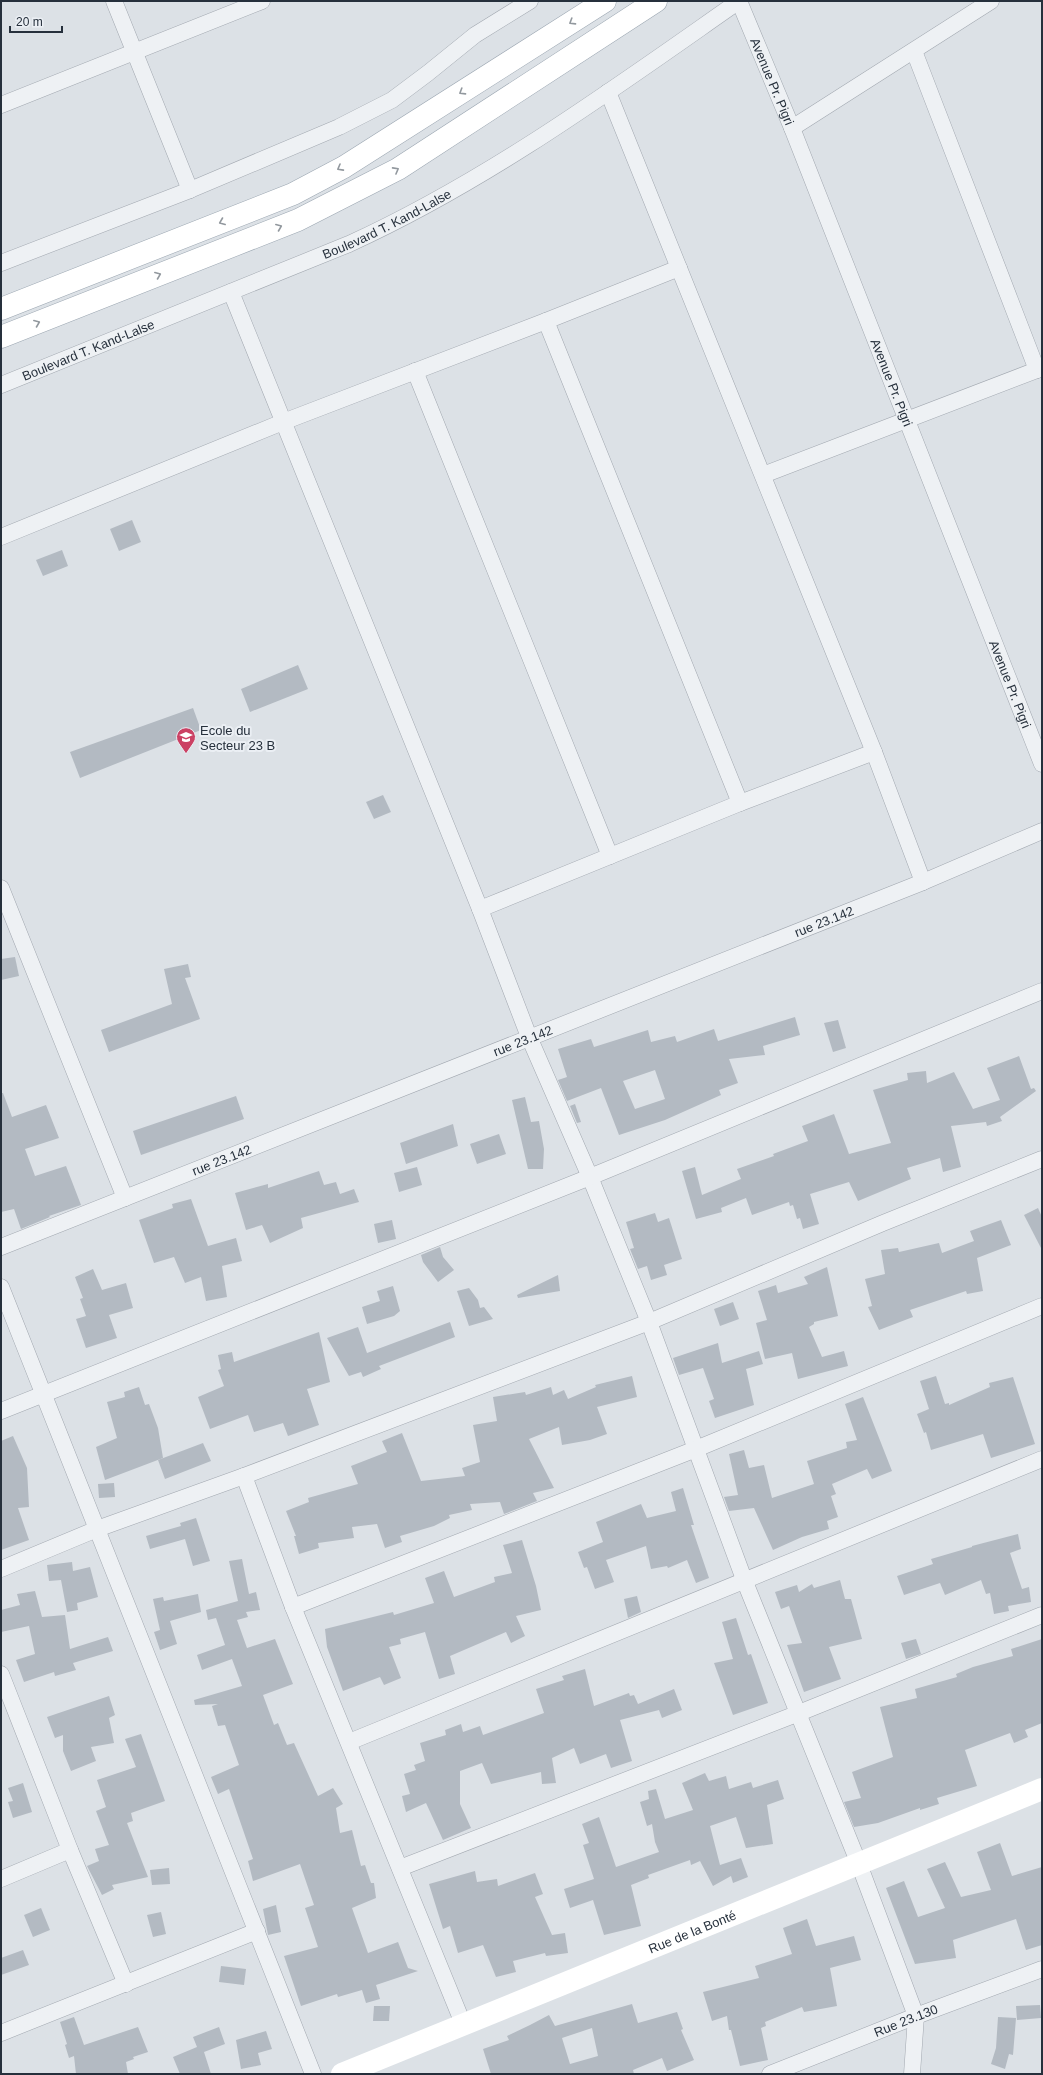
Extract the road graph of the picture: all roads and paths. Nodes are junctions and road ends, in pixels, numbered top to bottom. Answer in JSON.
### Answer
{"nodes":[{"id":1,"x":114,"y":1,"type":"edge"},
{"id":2,"x":262,"y":1,"type":"edge"},
{"id":3,"x":530,"y":1,"type":"edge"},
{"id":4,"x":605,"y":1,"type":"edge"},
{"id":5,"x":656,"y":1,"type":"edge"},
{"id":6,"x":739,"y":1,"type":"edge"},
{"id":7,"x":991,"y":1,"type":"edge"},
{"id":8,"x":914,"y":51,"type":"junction"},
{"id":9,"x":134,"y":52,"type":"junction"},
{"id":10,"x":608,"y":92,"type":"junction"},
{"id":11,"x":1,"y":105,"type":"edge"},
{"id":12,"x":792,"y":128,"type":"junction"},
{"id":13,"x":190,"y":190,"type":"junction"},
{"id":14,"x":1,"y":263,"type":"edge"},
{"id":15,"x":679,"y":268,"type":"junction"},
{"id":16,"x":231,"y":292,"type":"junction"},
{"id":17,"x":1,"y":309,"type":"edge"},
{"id":18,"x":546,"y":321,"type":"junction"},
{"id":19,"x":1,"y":337,"type":"edge"},
{"id":20,"x":1040,"y":369,"type":"edge"},
{"id":21,"x":415,"y":371,"type":"junction"},
{"id":22,"x":1,"y":385,"type":"edge"},
{"id":23,"x":906,"y":420,"type":"junction"},
{"id":24,"x":283,"y":422,"type":"junction"},
{"id":25,"x":763,"y":475,"type":"junction"},
{"id":26,"x":1,"y":537,"type":"edge"},
{"id":27,"x":874,"y":752,"type":"junction"},
{"id":28,"x":1042,"y":764,"type":"edge"},
{"id":29,"x":740,"y":803,"type":"junction"},
{"id":30,"x":1042,"y":831,"type":"edge"},
{"id":31,"x":610,"y":856,"type":"junction"},
{"id":32,"x":923,"y":882,"type":"junction"},
{"id":33,"x":1,"y":888,"type":"edge"},
{"id":34,"x":480,"y":909,"type":"junction"},
{"id":35,"x":1042,"y":991,"type":"edge"},
{"id":36,"x":529,"y":1037,"type":"junction"},
{"id":37,"x":1042,"y":1158,"type":"edge"},
{"id":38,"x":590,"y":1177,"type":"junction"},
{"id":39,"x":125,"y":1198,"type":"junction"},
{"id":40,"x":1,"y":1247,"type":"edge"},
{"id":41,"x":1,"y":1287,"type":"edge"},
{"id":42,"x":1042,"y":1306,"type":"edge"},
{"id":43,"x":649,"y":1322,"type":"junction"},
{"id":44,"x":42,"y":1394,"type":"junction"},
{"id":45,"x":1,"y":1411,"type":"edge"},
{"id":46,"x":696,"y":1449,"type":"junction"},
{"id":47,"x":1042,"y":1459,"type":"edge"},
{"id":48,"x":244,"y":1476,"type":"junction"},
{"id":49,"x":97,"y":1529,"type":"junction"},
{"id":50,"x":1,"y":1569,"type":"edge"},
{"id":51,"x":745,"y":1582,"type":"junction"},
{"id":52,"x":293,"y":1607,"type":"junction"},
{"id":53,"x":1042,"y":1615,"type":"edge"},
{"id":54,"x":1,"y":1674,"type":"edge"},
{"id":55,"x":799,"y":1713,"type":"junction"},
{"id":56,"x":349,"y":1742,"type":"junction"},
{"id":57,"x":1042,"y":1789,"type":"edge"},
{"id":58,"x":70,"y":1850,"type":"junction"},
{"id":59,"x":859,"y":1864,"type":"junction"},
{"id":60,"x":400,"y":1868,"type":"junction"},
{"id":61,"x":1,"y":1879,"type":"edge"},
{"id":62,"x":257,"y":1931,"type":"junction"},
{"id":63,"x":1042,"y":1969,"type":"edge"},
{"id":64,"x":126,"y":1984,"type":"junction"},
{"id":65,"x":916,"y":2016,"type":"junction"},
{"id":66,"x":464,"y":2026,"type":"junction"},
{"id":67,"x":1,"y":2033,"type":"edge"},
{"id":68,"x":313,"y":2074,"type":"edge"},
{"id":69,"x":342,"y":2074,"type":"edge"},
{"id":70,"x":770,"y":2074,"type":"edge"},
{"id":71,"x":912,"y":2074,"type":"edge"}],
"edges":[{"from":1,"to":9,"type":"street"},
{"from":2,"to":9,"type":"street"},
{"from":3,"to":13,"type":"street"},
{"from":4,"to":17,"type":"main road","one_way":true},
{"from":19,"to":5,"type":"main road","one_way":true},
{"from":6,"to":10,"type":"street","name":"Boulevard T. Kand-Lalse"},
{"from":6,"to":12,"type":"street","name":"Avenue Pr. Pigri"},
{"from":7,"to":8,"type":"street"},
{"from":8,"to":12,"type":"street"},
{"from":8,"to":20,"type":"street"},
{"from":9,"to":11,"type":"street"},
{"from":9,"to":13,"type":"street"},
{"from":10,"to":15,"type":"street"},
{"from":10,"to":16,"type":"street","name":"Boulevard T. Kand-Lalse"},
{"from":12,"to":23,"type":"street","name":"Avenue Pr. Pigri"},
{"from":13,"to":14,"type":"street"},
{"from":15,"to":18,"type":"street"},
{"from":15,"to":25,"type":"street"},
{"from":16,"to":22,"type":"street","name":"Boulevard T. Kand-Lalse"},
{"from":16,"to":24,"type":"street"},
{"from":18,"to":21,"type":"street"},
{"from":18,"to":29,"type":"street"},
{"from":20,"to":23,"type":"street"},
{"from":21,"to":24,"type":"street"},
{"from":21,"to":31,"type":"street"},
{"from":23,"to":25,"type":"street"},
{"from":23,"to":28,"type":"street","name":"Avenue Pr. Pigri"},
{"from":24,"to":26,"type":"street"},
{"from":24,"to":34,"type":"street"},
{"from":25,"to":27,"type":"street"},
{"from":27,"to":29,"type":"street"},
{"from":27,"to":32,"type":"street"},
{"from":29,"to":31,"type":"street"},
{"from":30,"to":32,"type":"street","name":"rue 23.142"},
{"from":31,"to":34,"type":"street"},
{"from":32,"to":36,"type":"street","name":"rue 23.142"},
{"from":33,"to":39,"type":"street"},
{"from":34,"to":36,"type":"street"},
{"from":35,"to":38,"type":"street"},
{"from":36,"to":38,"type":"street"},
{"from":36,"to":39,"type":"street","name":"rue 23.142"},
{"from":37,"to":43,"type":"street"},
{"from":38,"to":43,"type":"street"},
{"from":38,"to":44,"type":"street"},
{"from":39,"to":40,"type":"street","name":"rue 23.142"},
{"from":41,"to":44,"type":"street"},
{"from":42,"to":46,"type":"street"},
{"from":43,"to":46,"type":"street"},
{"from":43,"to":48,"type":"street"},
{"from":44,"to":45,"type":"street"},
{"from":44,"to":49,"type":"street"},
{"from":46,"to":51,"type":"street"},
{"from":46,"to":52,"type":"street"},
{"from":47,"to":51,"type":"street"},
{"from":48,"to":49,"type":"street"},
{"from":48,"to":52,"type":"street"},
{"from":49,"to":50,"type":"street"},
{"from":49,"to":62,"type":"street"},
{"from":51,"to":55,"type":"street"},
{"from":51,"to":56,"type":"street"},
{"from":52,"to":56,"type":"street"},
{"from":53,"to":55,"type":"street"},
{"from":54,"to":58,"type":"street"},
{"from":55,"to":59,"type":"street"},
{"from":55,"to":60,"type":"street"},
{"from":56,"to":60,"type":"street"},
{"from":57,"to":59,"type":"main road","name":"Rue de la Bonté"},
{"from":58,"to":61,"type":"street"},
{"from":58,"to":64,"type":"street"},
{"from":59,"to":65,"type":"street"},
{"from":59,"to":66,"type":"main road","name":"Rue de la Bonté"},
{"from":60,"to":66,"type":"street"},
{"from":62,"to":64,"type":"street"},
{"from":62,"to":68,"type":"street"},
{"from":63,"to":65,"type":"street","name":"Rue 23.130"},
{"from":64,"to":67,"type":"street"},
{"from":65,"to":70,"type":"street","name":"Rue 23.130"},
{"from":65,"to":71,"type":"street"},
{"from":66,"to":69,"type":"main road","name":"Rue de la Bonté"}]}
